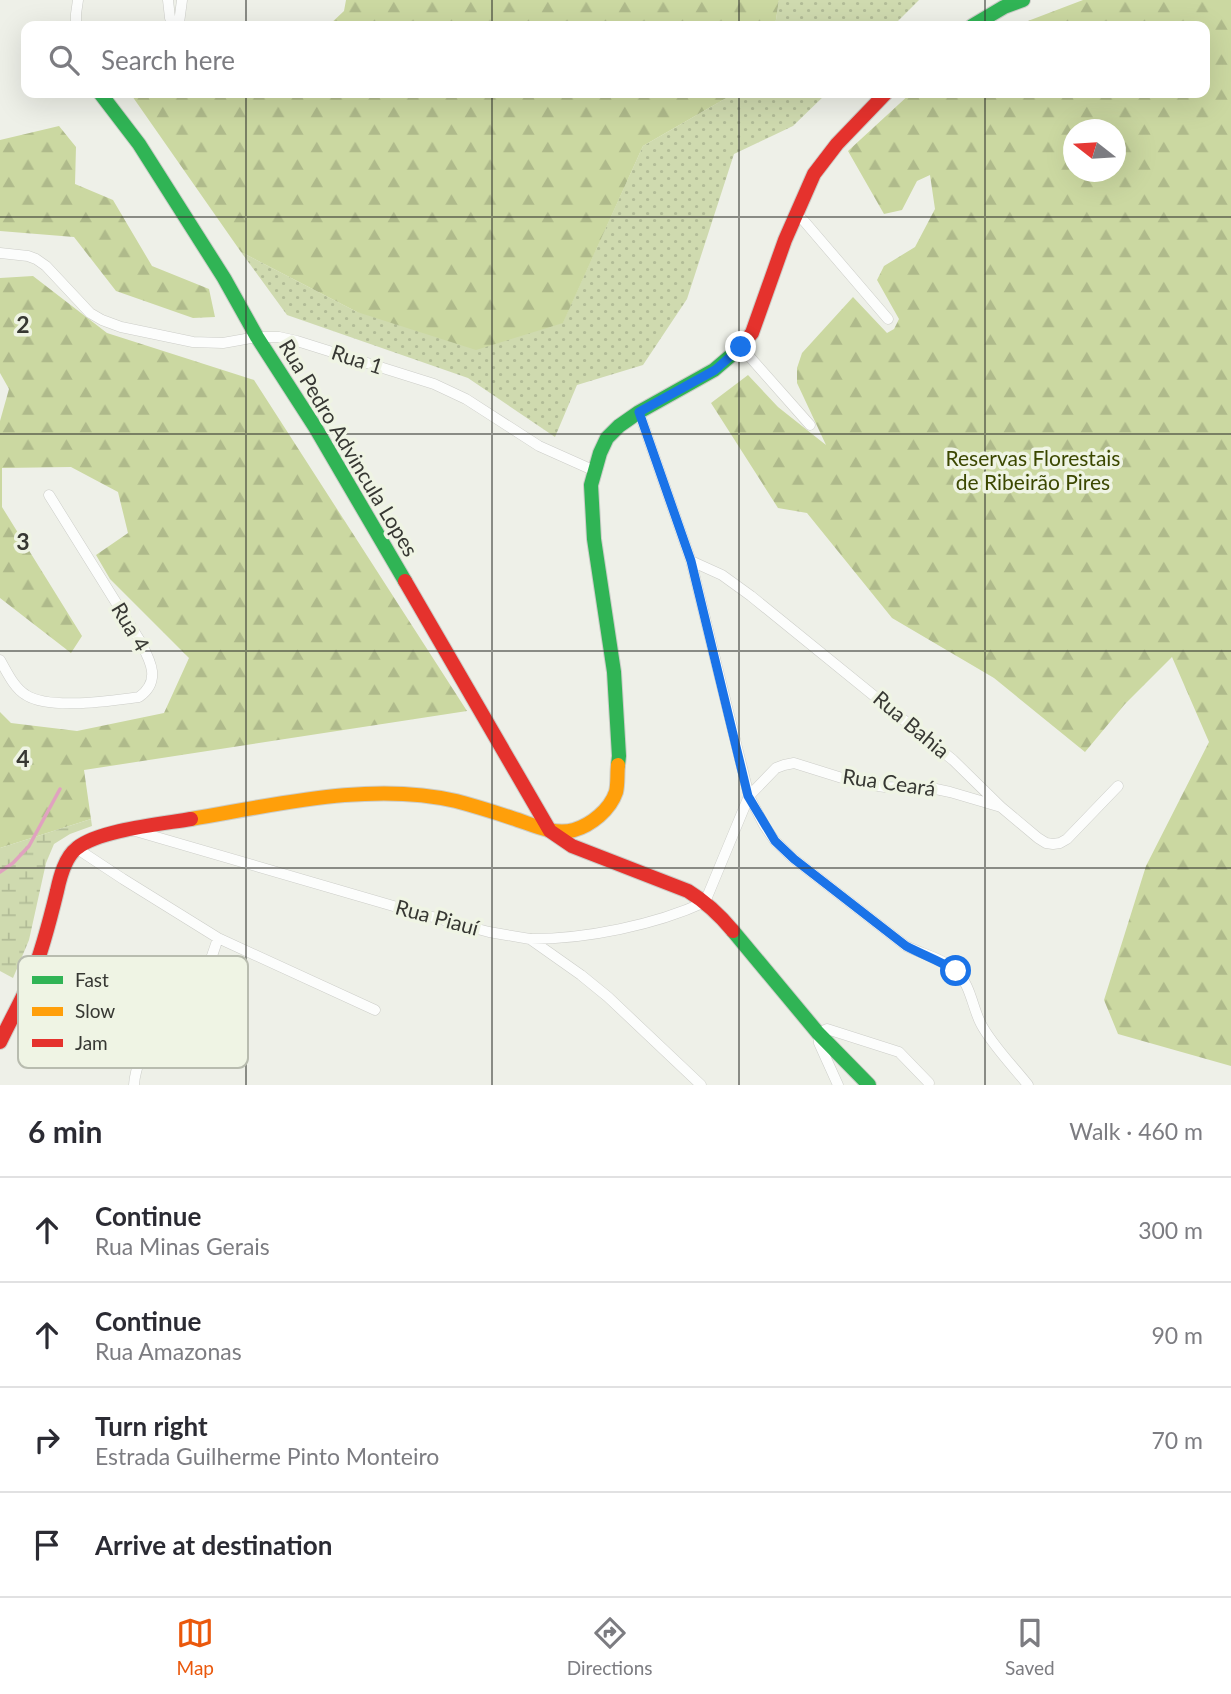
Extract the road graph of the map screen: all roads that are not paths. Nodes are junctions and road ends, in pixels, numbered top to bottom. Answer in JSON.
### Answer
{"nodes":[{"id":1,"x":78,"y":0,"type":"edge"},
{"id":2,"x":168,"y":0,"type":"edge"},
{"id":3,"x":182,"y":0,"type":"edge"},
{"id":4,"x":1023,"y":0,"type":"edge"},
{"id":5,"x":1007,"y":3,"type":"edge"},
{"id":6,"x":76,"y":21,"type":"edge"},
{"id":7,"x":172,"y":21,"type":"edge"},
{"id":8,"x":179,"y":21,"type":"edge"},
{"id":9,"x":980,"y":21,"type":"edge"},
{"id":10,"x":104,"y":98,"type":"edge"},
{"id":11,"x":881,"y":98,"type":"edge"},
{"id":12,"x":797,"y":215,"type":"junction"},
{"id":13,"x":0,"y":253,"type":"edge"},
{"id":14,"x":888,"y":319,"type":"dead end"},
{"id":15,"x":257,"y":337,"type":"junction"},
{"id":16,"x":741,"y":347,"type":"junction"},
{"id":17,"x":639,"y":412,"type":"junction"},
{"id":18,"x":810,"y":425,"type":"dead end"},
{"id":19,"x":595,"y":471,"type":"junction"},
{"id":20,"x":50,"y":495,"type":"dead end"},
{"id":21,"x":691,"y":561,"type":"junction"},
{"id":22,"x":0,"y":660,"type":"edge"},
{"id":23,"x":1118,"y":786,"type":"dead end"},
{"id":24,"x":748,"y":796,"type":"junction"},
{"id":25,"x":1001,"y":807,"type":"junction"},
{"id":26,"x":129,"y":829,"type":"junction"},
{"id":27,"x":550,"y":831,"type":"junction"},
{"id":28,"x":76,"y":848,"type":"junction"},
{"id":29,"x":705,"y":902,"type":"junction"},
{"id":30,"x":218,"y":938,"type":"junction"},
{"id":31,"x":530,"y":939,"type":"junction"},
{"id":32,"x":38,"y":956,"type":"edge"},
{"id":33,"x":212,"y":956,"type":"edge"},
{"id":34,"x":18,"y":1005,"type":"edge"},
{"id":35,"x":375,"y":1010,"type":"dead end"},
{"id":36,"x":818,"y":1033,"type":"junction"},
{"id":37,"x":0,"y":1042,"type":"edge"},
{"id":38,"x":138,"y":1068,"type":"edge"},
{"id":39,"x":929,"y":1083,"type":"edge"},
{"id":40,"x":134,"y":1085,"type":"edge"},
{"id":41,"x":701,"y":1085,"type":"edge"},
{"id":42,"x":838,"y":1085,"type":"edge"},
{"id":43,"x":869,"y":1085,"type":"edge"},
{"id":44,"x":1028,"y":1085,"type":"edge"}],
"edges":[{"from":1,"to":6,"type":"street"},
{"from":2,"to":7,"type":"street"},
{"from":3,"to":8,"type":"street"},
{"from":4,"to":5,"type":"main road"},
{"from":5,"to":9,"type":"main road"},
{"from":10,"to":15,"type":"main road","name":"Rua Pedro Advincula Lopes"},
{"from":11,"to":12,"type":"main road"},
{"from":12,"to":14,"type":"street"},
{"from":12,"to":16,"type":"main road"},
{"from":13,"to":15,"type":"street","name":"Rua 1"},
{"from":15,"to":19,"type":"street","name":"Rua 1"},
{"from":15,"to":27,"type":"main road","name":"Rua Pedro Advincula Lopes"},
{"from":16,"to":17,"type":"main road"},
{"from":16,"to":18,"type":"street"},
{"from":17,"to":19,"type":"main road"},
{"from":17,"to":21,"type":"street"},
{"from":19,"to":27,"type":"main road"},
{"from":20,"to":22,"type":"street","name":"Rua 4"},
{"from":21,"to":24,"type":"street"},
{"from":21,"to":25,"type":"street","name":"Rua Bahia"},
{"from":23,"to":25,"type":"street","name":"Rua Bahia"},
{"from":24,"to":25,"type":"street","name":"Rua Ceará"},
{"from":24,"to":29,"type":"street","name":"Rua Ceará"},
{"from":24,"to":44,"type":"street"},
{"from":26,"to":27,"type":"main road"},
{"from":26,"to":28,"type":"main road"},
{"from":26,"to":31,"type":"street","name":"Rua Piauí"},
{"from":27,"to":29,"type":"main road"},
{"from":28,"to":30,"type":"street"},
{"from":28,"to":32,"type":"main road"},
{"from":29,"to":31,"type":"street"},
{"from":29,"to":36,"type":"main road"},
{"from":30,"to":33,"type":"street"},
{"from":30,"to":35,"type":"street"},
{"from":31,"to":41,"type":"street","name":"Rua Piauí"},
{"from":34,"to":37,"type":"main road"},
{"from":36,"to":39,"type":"street"},
{"from":36,"to":42,"type":"street"},
{"from":36,"to":43,"type":"main road"},
{"from":38,"to":40,"type":"street"}]}
